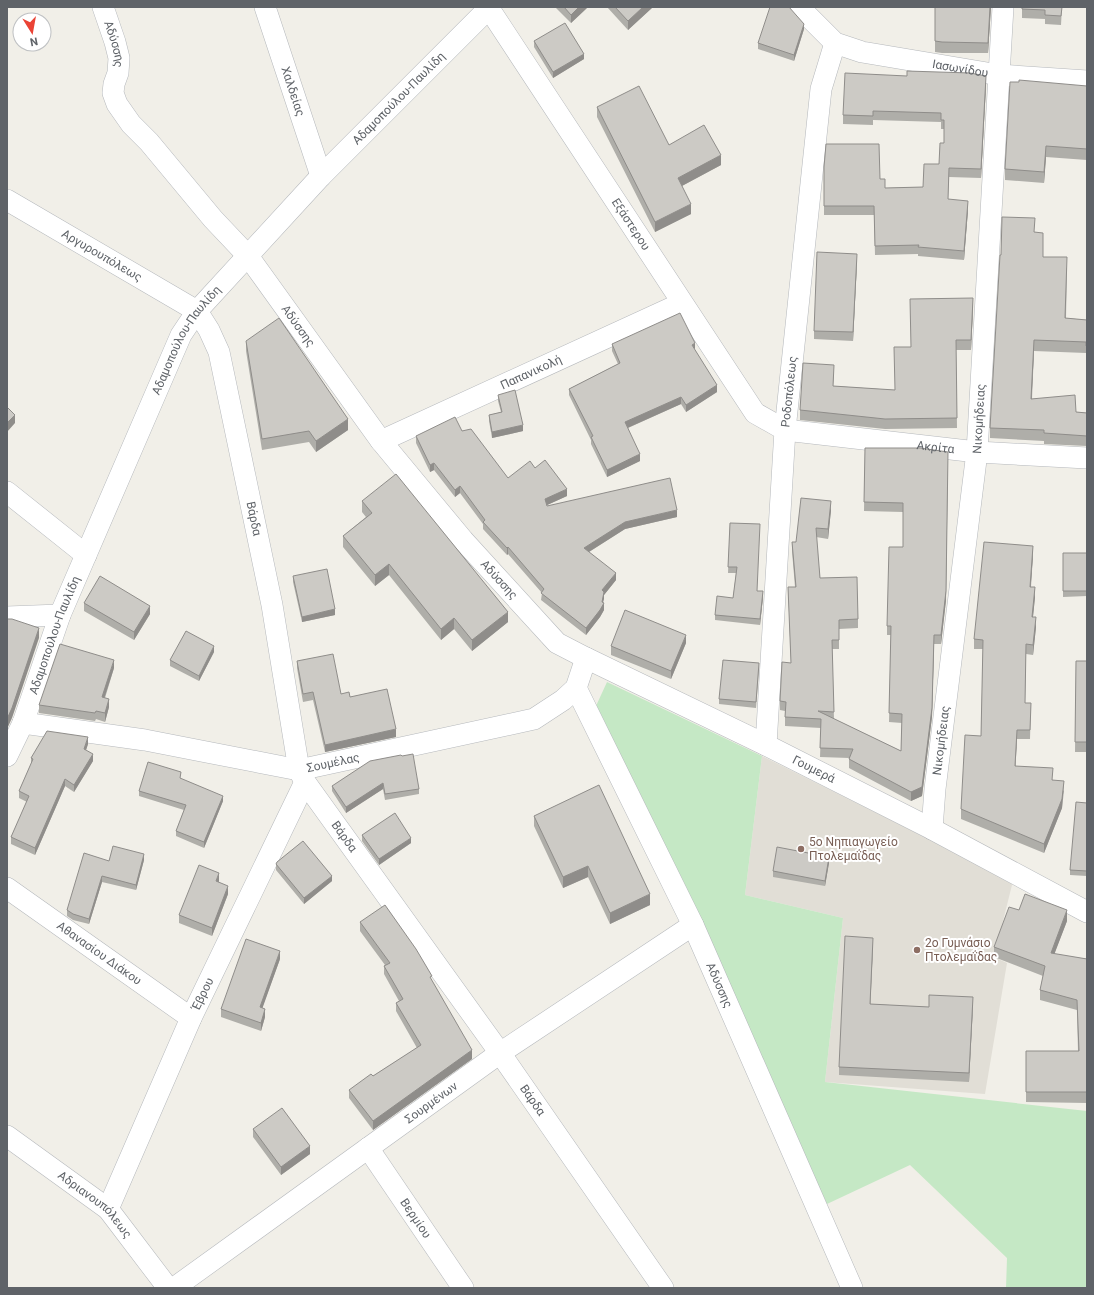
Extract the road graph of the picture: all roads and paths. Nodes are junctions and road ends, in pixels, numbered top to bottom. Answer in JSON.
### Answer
{"nodes":[{"id":1,"x":103,"y":7,"type":"edge"},
{"id":2,"x":265,"y":7,"type":"edge"},
{"id":3,"x":799,"y":7,"type":"edge"},
{"id":4,"x":1004,"y":7,"type":"edge"},
{"id":5,"x":489,"y":8,"type":"edge"},
{"id":6,"x":835,"y":43,"type":"junction"},
{"id":7,"x":999,"y":76,"type":"junction"},
{"id":8,"x":1087,"y":81,"type":"edge"},
{"id":9,"x":321,"y":176,"type":"junction"},
{"id":10,"x":7,"y":200,"type":"edge"},
{"id":11,"x":248,"y":256,"type":"junction"},
{"id":12,"x":682,"y":303,"type":"junction"},
{"id":13,"x":197,"y":310,"type":"junction"},
{"id":14,"x":785,"y":430,"type":"junction"},
{"id":15,"x":381,"y":441,"type":"junction"},
{"id":16,"x":977,"y":452,"type":"junction"},
{"id":17,"x":1087,"y":458,"type":"edge"},
{"id":18,"x":7,"y":492,"type":"edge"},
{"id":19,"x":86,"y":555,"type":"junction"},
{"id":20,"x":60,"y":615,"type":"junction"},
{"id":21,"x":7,"y":617,"type":"edge"},
{"id":22,"x":542,"y":626,"type":"joint"},
{"id":23,"x":586,"y":658,"type":"junction"},
{"id":24,"x":576,"y":688,"type":"junction"},
{"id":25,"x":23,"y":723,"type":"junction"},
{"id":26,"x":766,"y":745,"type":"junction"},
{"id":27,"x":7,"y":756,"type":"edge"},
{"id":28,"x":302,"y":776,"type":"junction"},
{"id":29,"x":932,"y":829,"type":"junction"},
{"id":30,"x":7,"y":888,"type":"edge"},
{"id":31,"x":1087,"y":912,"type":"edge"},
{"id":32,"x":693,"y":925,"type":"junction"},
{"id":33,"x":191,"y":1018,"type":"junction"},
{"id":34,"x":500,"y":1053,"type":"junction"},
{"id":35,"x":7,"y":1136,"type":"edge"},
{"id":36,"x":368,"y":1148,"type":"junction"},
{"id":37,"x":108,"y":1210,"type":"junction"},
{"id":38,"x":168,"y":1288,"type":"edge"},
{"id":39,"x":174,"y":1288,"type":"edge"},
{"id":40,"x":463,"y":1288,"type":"edge"},
{"id":41,"x":663,"y":1288,"type":"edge"},
{"id":42,"x":852,"y":1288,"type":"edge"}],
"edges":[{"from":1,"to":11,"type":"street","name":"Αδύσσης"},
{"from":2,"to":9,"type":"street","name":"Χαλδείας"},
{"from":3,"to":6,"type":"street"},
{"from":4,"to":7,"type":"street","name":"Νικομήδειας"},
{"from":5,"to":9,"type":"street","name":"Αδαμοπούλου-Παυλίδη"},
{"from":5,"to":12,"type":"street","name":"Εξάστερου"},
{"from":6,"to":7,"type":"street","name":"Ιασωνίδου"},
{"from":6,"to":14,"type":"street","name":"Ροδοπόλεως"},
{"from":7,"to":8,"type":"street","name":"Ιασωνίδου"},
{"from":7,"to":16,"type":"street","name":"Νικομήδειας"},
{"from":9,"to":11,"type":"street","name":"Αδαμοπούλου-Παυλίδη"},
{"from":10,"to":13,"type":"street","name":"Αργυρουπόλεως"},
{"from":11,"to":13,"type":"street","name":"Αδαμοπούλου-Παυλίδη"},
{"from":11,"to":15,"type":"street","name":"Αδύσσης"},
{"from":12,"to":14,"type":"street","name":"Εξάστερου"},
{"from":12,"to":15,"type":"street","name":"Παπανικολή"},
{"from":13,"to":19,"type":"street","name":"Αδαμοπούλου-Παυλίδη"},
{"from":13,"to":28,"type":"street","name":"Βάρδα"},
{"from":14,"to":16,"type":"street","name":"Ακρίτα"},
{"from":14,"to":26,"type":"street","name":"Ροδοπόλεως"},
{"from":15,"to":22,"type":"street","name":"Αδύσσης"},
{"from":16,"to":17,"type":"street","name":"Ακρίτα"},
{"from":16,"to":29,"type":"street","name":"Νικομήδειας"},
{"from":18,"to":19,"type":"street"},
{"from":19,"to":20,"type":"street","name":"Αδαμοπούλου-Παυλίδη"},
{"from":20,"to":21,"type":"street"},
{"from":20,"to":25,"type":"street","name":"Αδαμοπούλου-Παυλίδη"},
{"from":22,"to":23,"type":"street","name":"Γουμερά"},
{"from":23,"to":24,"type":"street","name":"Σουμέλας"},
{"from":23,"to":26,"type":"street","name":"Γουμερά"},
{"from":24,"to":28,"type":"street","name":"Σουμέλας"},
{"from":24,"to":32,"type":"street","name":"Αδύσσης"},
{"from":25,"to":27,"type":"street","name":"Αδαμοπούλου-Παυλίδη"},
{"from":25,"to":28,"type":"street","name":"Σουμέλας"},
{"from":26,"to":29,"type":"street","name":"Γουμερά"},
{"from":28,"to":33,"type":"street","name":"Έβρου"},
{"from":28,"to":34,"type":"street","name":"Βάρδα"},
{"from":29,"to":31,"type":"street","name":"Γουμερά"},
{"from":30,"to":33,"type":"street","name":"Αθανασίου Διάκου"},
{"from":32,"to":34,"type":"street","name":"Σουρμένων"},
{"from":32,"to":42,"type":"street","name":"Αδύσσης"},
{"from":33,"to":37,"type":"street","name":"Έβρου"},
{"from":34,"to":36,"type":"street","name":"Σουρμένων"},
{"from":34,"to":41,"type":"street","name":"Βάρδα"},
{"from":35,"to":37,"type":"street","name":"Αδριανουπόλεως"},
{"from":36,"to":39,"type":"street","name":"Σουρμένων"},
{"from":36,"to":40,"type":"street","name":"Βερμίου"},
{"from":37,"to":38,"type":"street","name":"Αδριανουπόλεως"}]}
